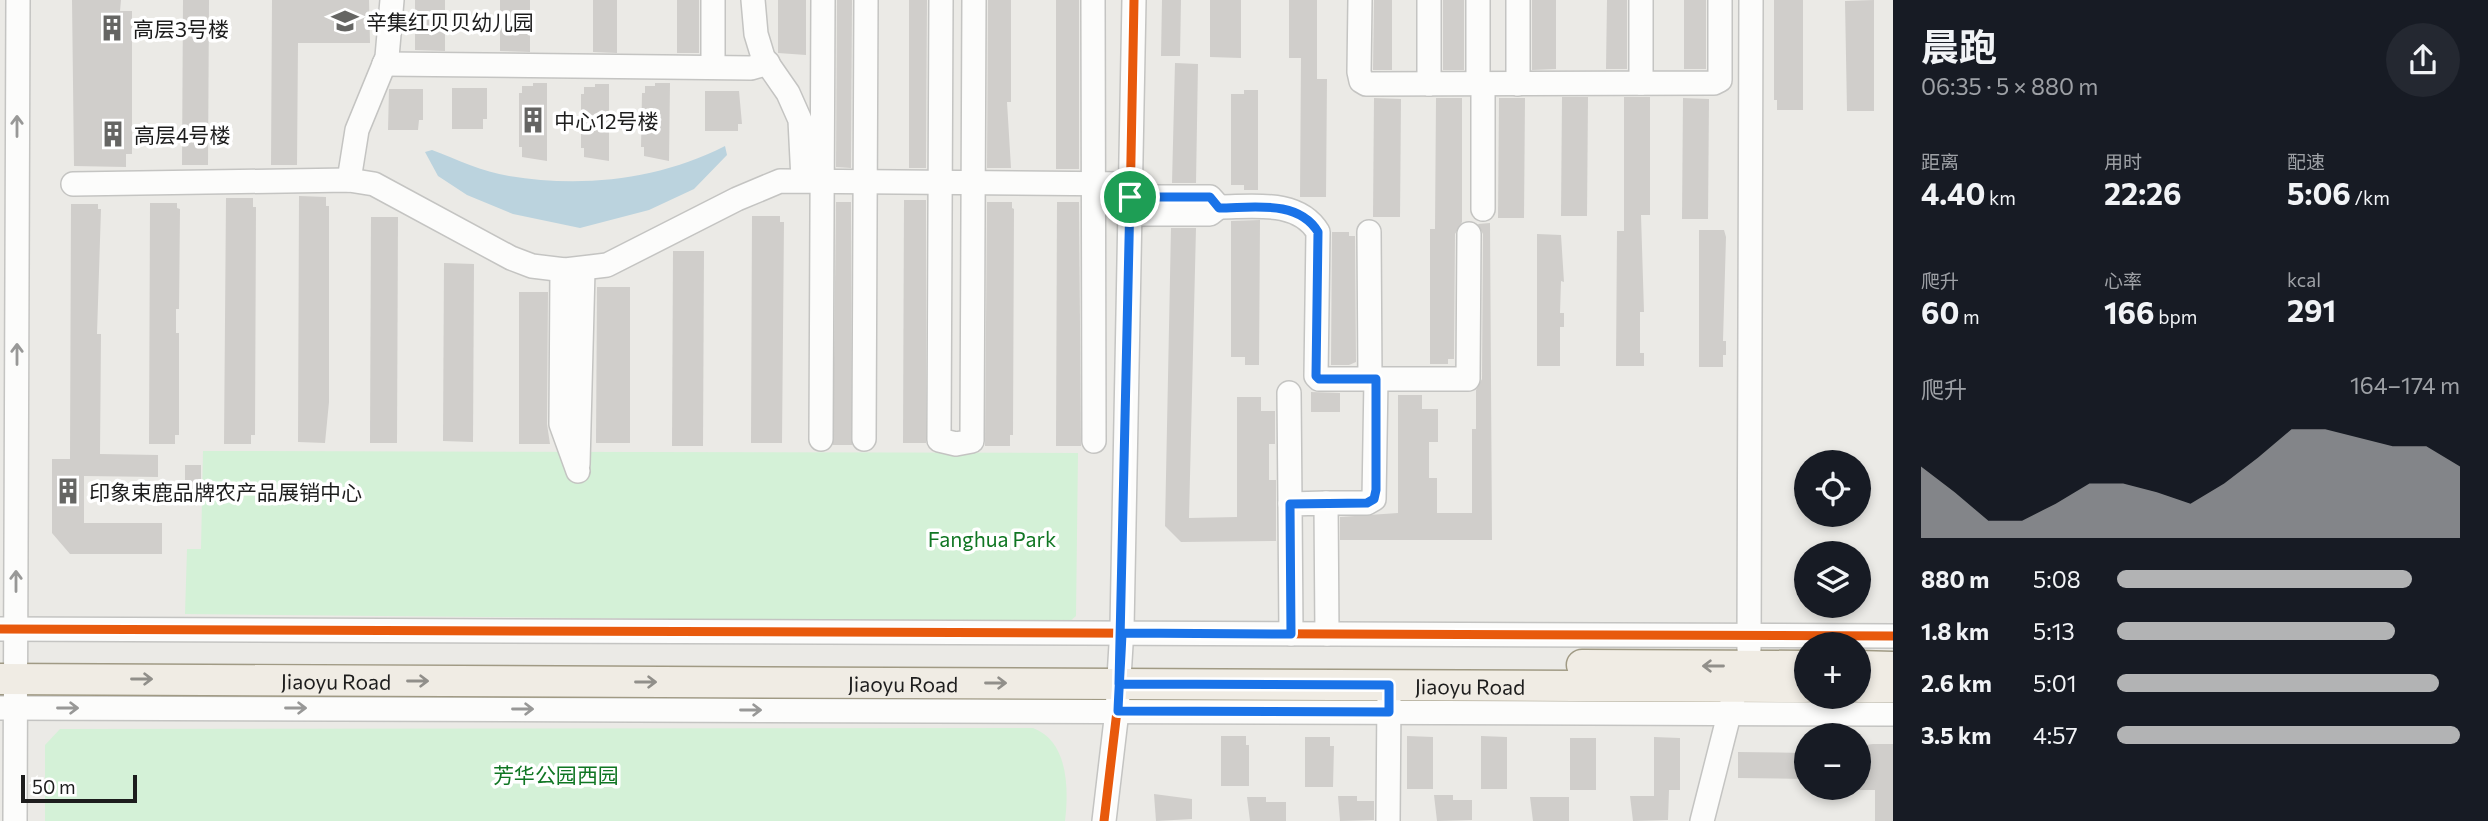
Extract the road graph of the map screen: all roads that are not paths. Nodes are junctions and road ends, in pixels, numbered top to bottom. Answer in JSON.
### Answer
{"nodes":[{"id":1,"x":18,"y":0,"type":"edge"},
{"id":2,"x":392,"y":0,"type":"edge"},
{"id":3,"x":713,"y":0,"type":"edge"},
{"id":4,"x":753,"y":0,"type":"edge"},
{"id":5,"x":823,"y":0,"type":"edge"},
{"id":6,"x":866,"y":0,"type":"edge"},
{"id":7,"x":941,"y":0,"type":"edge"},
{"id":8,"x":974,"y":0,"type":"edge"},
{"id":9,"x":1093,"y":0,"type":"edge"},
{"id":10,"x":1134,"y":0,"type":"edge"},
{"id":11,"x":1360,"y":0,"type":"edge"},
{"id":12,"x":1429,"y":0,"type":"edge"},
{"id":13,"x":1478,"y":0,"type":"edge"},
{"id":14,"x":1518,"y":0,"type":"edge"},
{"id":15,"x":1641,"y":0,"type":"edge"},
{"id":16,"x":1720,"y":0,"type":"edge"},
{"id":17,"x":1751,"y":0,"type":"edge"},
{"id":18,"x":768,"y":63,"type":"junction"},
{"id":19,"x":384,"y":64,"type":"junction"},
{"id":20,"x":713,"y":67,"type":"junction"},
{"id":21,"x":1641,"y":83,"type":"junction"},
{"id":22,"x":1429,"y":84,"type":"junction"},
{"id":23,"x":1481,"y":84,"type":"junction"},
{"id":24,"x":1518,"y":84,"type":"junction"},
{"id":25,"x":349,"y":180,"type":"junction"},
{"id":26,"x":812,"y":180,"type":"junction"},
{"id":27,"x":865,"y":181,"type":"junction"},
{"id":28,"x":940,"y":182,"type":"junction"},
{"id":29,"x":973,"y":182,"type":"junction"},
{"id":30,"x":73,"y":184,"type":"dead end"},
{"id":31,"x":1094,"y":184,"type":"junction"},
{"id":32,"x":1130,"y":198,"type":"junction"},
{"id":33,"x":1483,"y":209,"type":"dead end"},
{"id":34,"x":1369,"y":232,"type":"dead end"},
{"id":35,"x":1469,"y":234,"type":"dead end"},
{"id":36,"x":572,"y":270,"type":"junction"},
{"id":37,"x":1373,"y":379,"type":"junction"},
{"id":38,"x":1289,"y":393,"type":"dead end"},
{"id":39,"x":821,"y":439,"type":"dead end"},
{"id":40,"x":864,"y":439,"type":"dead end"},
{"id":41,"x":1094,"y":441,"type":"dead end"},
{"id":42,"x":1326,"y":503,"type":"junction"},
{"id":43,"x":1290,"y":504,"type":"junction"},
{"id":44,"x":1122,"y":633,"type":"junction"},
{"id":45,"x":1291,"y":634,"type":"junction"},
{"id":46,"x":1326,"y":634,"type":"junction"},
{"id":47,"x":1749,"y":635,"type":"junction"},
{"id":48,"x":1893,"y":636,"type":"edge"},
{"id":49,"x":1871,"y":666,"type":"edge"},
{"id":50,"x":1893,"y":667,"type":"edge"},
{"id":51,"x":8,"y":668,"type":"edge"},
{"id":52,"x":1794,"y":670,"type":"edge"},
{"id":53,"x":1119,"y":686,"type":"junction"},
{"id":54,"x":1794,"y":687,"type":"edge"},
{"id":55,"x":1871,"y":687,"type":"edge"},
{"id":56,"x":1893,"y":687,"type":"edge"},
{"id":57,"x":1738,"y":689,"type":"junction"},
{"id":58,"x":1389,"y":699,"type":"junction"},
{"id":59,"x":1893,"y":714,"type":"edge"},
{"id":60,"x":15,"y":821,"type":"edge"},
{"id":61,"x":1104,"y":821,"type":"edge"},
{"id":62,"x":1388,"y":821,"type":"edge"},
{"id":63,"x":1702,"y":821,"type":"edge"}],
"edges":[{"from":51,"to":1,"type":"street","one_way":true},
{"from":2,"to":19,"type":"street"},
{"from":3,"to":20,"type":"street"},
{"from":4,"to":18,"type":"street"},
{"from":5,"to":26,"type":"street"},
{"from":6,"to":27,"type":"street"},
{"from":7,"to":28,"type":"street"},
{"from":8,"to":29,"type":"street"},
{"from":9,"to":31,"type":"street"},
{"from":10,"to":32,"type":"street"},
{"from":11,"to":22,"type":"street"},
{"from":12,"to":22,"type":"street"},
{"from":13,"to":23,"type":"street"},
{"from":14,"to":24,"type":"street"},
{"from":15,"to":21,"type":"street"},
{"from":16,"to":21,"type":"street"},
{"from":17,"to":47,"type":"street"},
{"from":18,"to":20,"type":"street"},
{"from":18,"to":26,"type":"street"},
{"from":19,"to":20,"type":"street"},
{"from":19,"to":25,"type":"street"},
{"from":21,"to":24,"type":"street"},
{"from":22,"to":23,"type":"street"},
{"from":23,"to":24,"type":"street"},
{"from":23,"to":33,"type":"street"},
{"from":25,"to":30,"type":"street"},
{"from":25,"to":36,"type":"street"},
{"from":26,"to":27,"type":"street"},
{"from":26,"to":36,"type":"street"},
{"from":26,"to":39,"type":"street"},
{"from":27,"to":28,"type":"street"},
{"from":27,"to":40,"type":"street"},
{"from":28,"to":29,"type":"street"},
{"from":28,"to":29,"type":"street"},
{"from":29,"to":31,"type":"street"},
{"from":31,"to":32,"type":"street"},
{"from":31,"to":41,"type":"street"},
{"from":32,"to":37,"type":"street"},
{"from":32,"to":44,"type":"street"},
{"from":34,"to":37,"type":"street"},
{"from":35,"to":37,"type":"street"},
{"from":36,"to":36,"type":"street"},
{"from":37,"to":42,"type":"street"},
{"from":38,"to":43,"type":"street"},
{"from":42,"to":43,"type":"street"},
{"from":42,"to":46,"type":"street"},
{"from":43,"to":45,"type":"street"},
{"from":44,"to":45,"type":"street"},
{"from":44,"to":51,"type":"street"},
{"from":44,"to":53,"type":"street"},
{"from":45,"to":46,"type":"street"},
{"from":46,"to":47,"type":"street"},
{"from":47,"to":48,"type":"street"},
{"from":47,"to":57,"type":"street"},
{"from":49,"to":50,"type":"main road"},
{"from":51,"to":53,"type":"main road","name":"Jiaoyu Road"},
{"from":51,"to":53,"type":"street","one_way":true},
{"from":51,"to":60,"type":"street"},
{"from":52,"to":57,"type":"main road","name":"Jiaoyu Road"},
{"from":57,"to":53,"type":"main road","name":"Jiaoyu Road","one_way":true},
{"from":53,"to":58,"type":"main road","name":"Jiaoyu Road"},
{"from":53,"to":61,"type":"street"},
{"from":54,"to":57,"type":"main road","name":"Jiaoyu Road"},
{"from":55,"to":56,"type":"main road"},
{"from":57,"to":58,"type":"main road","name":"Jiaoyu Road"},
{"from":57,"to":59,"type":"street"},
{"from":57,"to":63,"type":"street"},
{"from":58,"to":62,"type":"street"}]}
